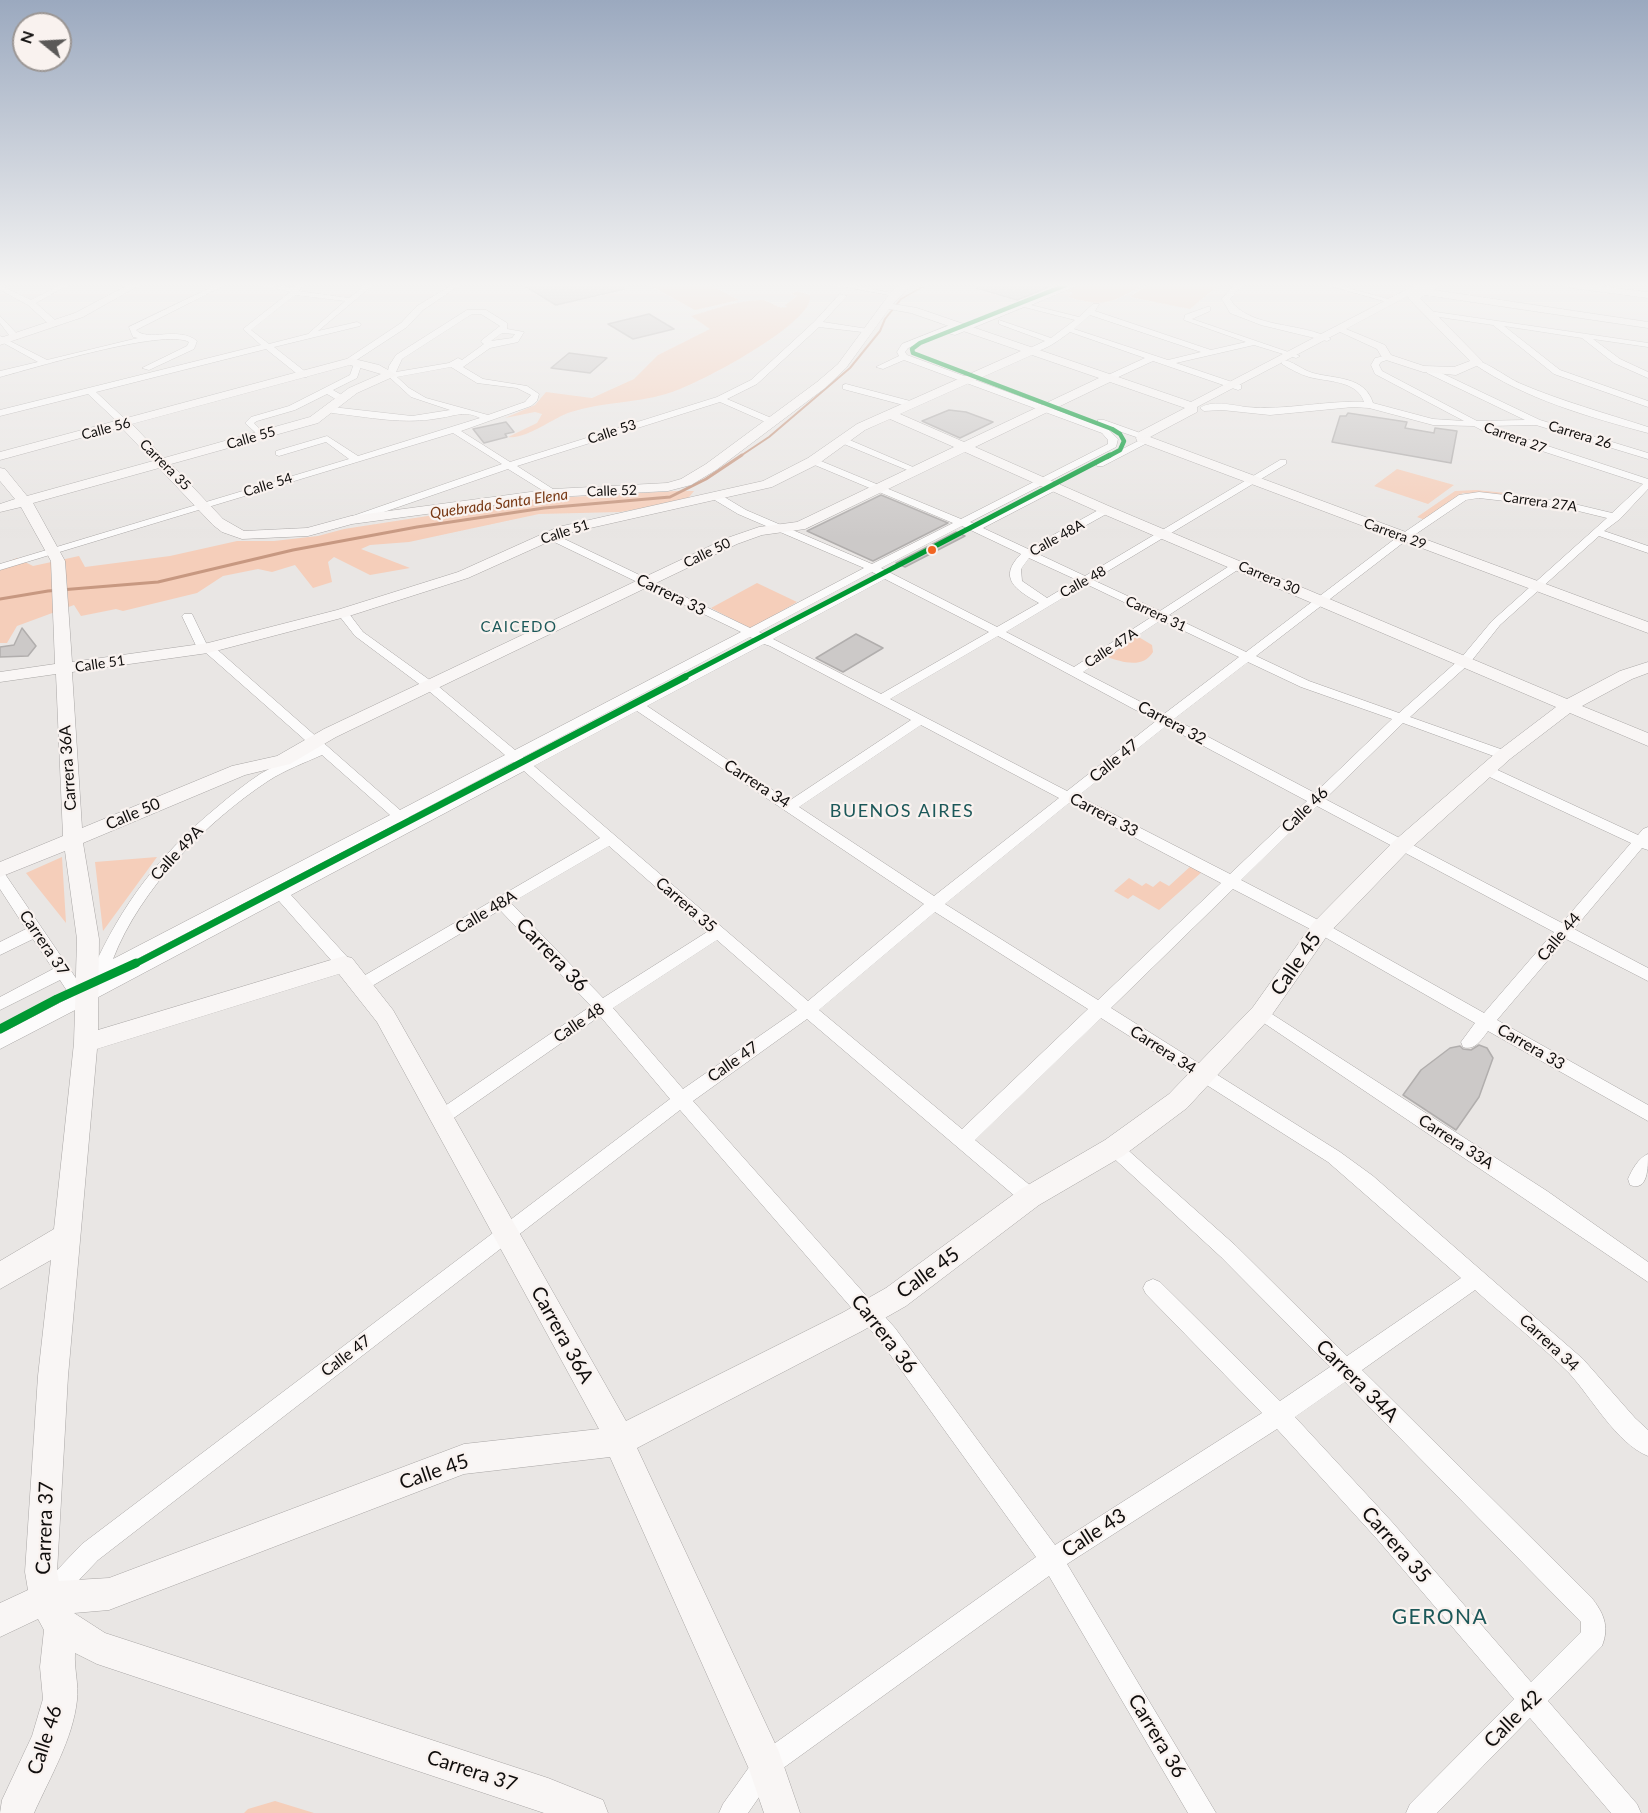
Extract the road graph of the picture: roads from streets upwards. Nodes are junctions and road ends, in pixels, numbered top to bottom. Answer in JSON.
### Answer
{"nodes":[{"id":1,"x":18,"y":370,"type":"edge"},
{"id":2,"x":140,"y":370,"type":"edge"},
{"id":3,"x":175,"y":370,"type":"edge"},
{"id":4,"x":297,"y":370,"type":"edge"},
{"id":5,"x":325,"y":370,"type":"edge"},
{"id":6,"x":354,"y":370,"type":"edge"},
{"id":7,"x":382,"y":370,"type":"edge"},
{"id":8,"x":393,"y":370,"type":"edge"},
{"id":9,"x":430,"y":370,"type":"edge"},
{"id":10,"x":461,"y":370,"type":"edge"},
{"id":11,"x":767,"y":370,"type":"edge"},
{"id":12,"x":838,"y":370,"type":"edge"},
{"id":13,"x":949,"y":370,"type":"edge"},
{"id":14,"x":953,"y":370,"type":"edge"},
{"id":15,"x":991,"y":370,"type":"edge"},
{"id":16,"x":1089,"y":370,"type":"edge"},
{"id":17,"x":1127,"y":370,"type":"edge"},
{"id":18,"x":1187,"y":370,"type":"edge"},
{"id":19,"x":1267,"y":370,"type":"edge"},
{"id":20,"x":1302,"y":370,"type":"edge"},
{"id":21,"x":1377,"y":370,"type":"edge"},
{"id":22,"x":1426,"y":370,"type":"edge"},
{"id":23,"x":1453,"y":370,"type":"edge"},
{"id":24,"x":1478,"y":370,"type":"edge"},
{"id":25,"x":1487,"y":370,"type":"joint"},
{"id":26,"x":1554,"y":370,"type":"edge"},
{"id":27,"x":1430,"y":371,"type":"junction"},
{"id":28,"x":0,"y":374,"type":"edge"},
{"id":29,"x":304,"y":375,"type":"junction"},
{"id":30,"x":392,"y":375,"type":"junction"},
{"id":31,"x":1111,"y":377,"type":"junction"},
{"id":32,"x":972,"y":378,"type":"junction"},
{"id":33,"x":1235,"y":386,"type":"junction"},
{"id":34,"x":846,"y":387,"type":"dead end"},
{"id":35,"x":327,"y":390,"type":"junction"},
{"id":36,"x":93,"y":391,"type":"junction"},
{"id":37,"x":1619,"y":394,"type":"junction"},
{"id":38,"x":342,"y":399,"type":"junction"},
{"id":39,"x":720,"y":399,"type":"junction"},
{"id":40,"x":1608,"y":399,"type":"dead end"},
{"id":41,"x":911,"y":404,"type":"junction"},
{"id":42,"x":1648,"y":404,"type":"edge"},
{"id":43,"x":1370,"y":405,"type":"junction"},
{"id":44,"x":1598,"y":405,"type":"dead end"},
{"id":45,"x":1197,"y":406,"type":"junction"},
{"id":46,"x":1050,"y":407,"type":"junction"},
{"id":47,"x":332,"y":410,"type":"junction"},
{"id":48,"x":459,"y":410,"type":"junction"},
{"id":49,"x":1588,"y":410,"type":"junction"},
{"id":50,"x":0,"y":413,"type":"edge"},
{"id":51,"x":890,"y":414,"type":"junction"},
{"id":52,"x":488,"y":419,"type":"junction"},
{"id":53,"x":773,"y":422,"type":"junction"},
{"id":54,"x":1537,"y":422,"type":"junction"},
{"id":55,"x":125,"y":424,"type":"junction"},
{"id":56,"x":1476,"y":424,"type":"junction"},
{"id":57,"x":256,"y":430,"type":"dead end"},
{"id":58,"x":454,"y":430,"type":"junction"},
{"id":59,"x":1648,"y":430,"type":"edge"},
{"id":60,"x":1144,"y":439,"type":"junction"},
{"id":61,"x":842,"y":440,"type":"junction"},
{"id":62,"x":964,"y":447,"type":"junction"},
{"id":63,"x":279,"y":453,"type":"dead end"},
{"id":64,"x":0,"y":456,"type":"edge"},
{"id":65,"x":1648,"y":456,"type":"edge"},
{"id":66,"x":356,"y":459,"type":"junction"},
{"id":67,"x":813,"y":461,"type":"junction"},
{"id":68,"x":163,"y":462,"type":"junction"},
{"id":69,"x":1283,"y":462,"type":"dead end"},
{"id":70,"x":508,"y":465,"type":"junction"},
{"id":71,"x":915,"y":470,"type":"junction"},
{"id":72,"x":0,"y":472,"type":"edge"},
{"id":73,"x":1252,"y":481,"type":"junction"},
{"id":74,"x":1048,"y":485,"type":"junction"},
{"id":75,"x":1647,"y":486,"type":"edge"},
{"id":76,"x":704,"y":487,"type":"junction"},
{"id":77,"x":877,"y":488,"type":"junction"},
{"id":78,"x":553,"y":493,"type":"junction"},
{"id":79,"x":1463,"y":497,"type":"joint"},
{"id":80,"x":24,"y":502,"type":"junction"},
{"id":81,"x":204,"y":505,"type":"junction"},
{"id":82,"x":0,"y":508,"type":"edge"},
{"id":83,"x":1106,"y":510,"type":"junction"},
{"id":84,"x":1616,"y":517,"type":"junction"},
{"id":85,"x":351,"y":520,"type":"junction"},
{"id":86,"x":960,"y":522,"type":"junction"},
{"id":87,"x":975,"y":528,"type":"junction"},
{"id":88,"x":781,"y":529,"type":"junction"},
{"id":89,"x":1597,"y":532,"type":"junction"},
{"id":90,"x":1163,"y":534,"type":"junction"},
{"id":91,"x":242,"y":535,"type":"joint"},
{"id":92,"x":550,"y":536,"type":"junction"},
{"id":93,"x":1404,"y":537,"type":"junction"},
{"id":94,"x":1648,"y":550,"type":"edge"},
{"id":95,"x":1028,"y":553,"type":"junction"},
{"id":96,"x":56,"y":556,"type":"junction"},
{"id":97,"x":1238,"y":565,"type":"junction"},
{"id":98,"x":0,"y":567,"type":"edge"},
{"id":99,"x":1087,"y":581,"type":"junction"},
{"id":100,"x":645,"y":583,"type":"junction"},
{"id":101,"x":1535,"y":586,"type":"junction"},
{"id":102,"x":1321,"y":601,"type":"junction"},
{"id":103,"x":1046,"y":602,"type":"junction"},
{"id":104,"x":343,"y":613,"type":"junction"},
{"id":105,"x":188,"y":616,"type":"dead end"},
{"id":106,"x":1160,"y":616,"type":"junction"},
{"id":107,"x":1648,"y":628,"type":"edge"},
{"id":108,"x":999,"y":632,"type":"junction"},
{"id":109,"x":757,"y":636,"type":"junction"},
{"id":110,"x":206,"y":649,"type":"junction"},
{"id":111,"x":1248,"y":656,"type":"junction"},
{"id":112,"x":62,"y":661,"type":"junction"},
{"id":113,"x":1464,"y":661,"type":"junction"},
{"id":114,"x":1648,"y":667,"type":"edge"},
{"id":115,"x":1074,"y":673,"type":"junction"},
{"id":116,"x":0,"y":677,"type":"edge"},
{"id":117,"x":430,"y":686,"type":"junction"},
{"id":118,"x":882,"y":699,"type":"junction"},
{"id":119,"x":638,"y":705,"type":"junction"},
{"id":120,"x":1570,"y":705,"type":"junction"},
{"id":121,"x":1400,"y":718,"type":"junction"},
{"id":122,"x":1166,"y":719,"type":"junction"},
{"id":123,"x":920,"y":720,"type":"junction"},
{"id":124,"x":1648,"y":740,"type":"edge"},
{"id":125,"x":320,"y":746,"type":"junction"},
{"id":126,"x":1504,"y":755,"type":"junction"},
{"id":127,"x":519,"y":760,"type":"junction"},
{"id":128,"x":266,"y":770,"type":"junction"},
{"id":129,"x":1486,"y":770,"type":"junction"},
{"id":130,"x":1070,"y":798,"type":"junction"},
{"id":131,"x":1315,"y":801,"type":"junction"},
{"id":132,"x":791,"y":806,"type":"junction"},
{"id":133,"x":407,"y":823,"type":"junction"},
{"id":134,"x":609,"y":839,"type":"junction"},
{"id":135,"x":1645,"y":839,"type":"edge"},
{"id":136,"x":73,"y":840,"type":"junction"},
{"id":137,"x":1401,"y":846,"type":"junction"},
{"id":138,"x":0,"y":870,"type":"edge"},
{"id":139,"x":0,"y":878,"type":"edge"},
{"id":140,"x":1231,"y":882,"type":"junction"},
{"id":141,"x":280,"y":893,"type":"junction"},
{"id":142,"x":502,"y":903,"type":"junction"},
{"id":143,"x":934,"y":904,"type":"junction"},
{"id":144,"x":1321,"y":928,"type":"junction"},
{"id":145,"x":35,"y":931,"type":"junction"},
{"id":146,"x":718,"y":932,"type":"junction"},
{"id":147,"x":1564,"y":932,"type":"junction"},
{"id":148,"x":0,"y":949,"type":"edge"},
{"id":149,"x":344,"y":964,"type":"junction"},
{"id":150,"x":63,"y":971,"type":"junction"},
{"id":151,"x":1648,"y":975,"type":"edge"},
{"id":152,"x":362,"y":985,"type":"junction"},
{"id":153,"x":89,"y":992,"type":"junction"},
{"id":154,"x":0,"y":1004,"type":"edge"},
{"id":155,"x":602,"y":1007,"type":"junction"},
{"id":156,"x":1099,"y":1008,"type":"junction"},
{"id":157,"x":808,"y":1010,"type":"junction"},
{"id":158,"x":1261,"y":1013,"type":"junction"},
{"id":159,"x":1487,"y":1021,"type":"junction"},
{"id":160,"x":0,"y":1042,"type":"edge"},
{"id":161,"x":1469,"y":1042,"type":"dead end"},
{"id":162,"x":86,"y":1043,"type":"junction"},
{"id":163,"x":1204,"y":1076,"type":"junction"},
{"id":164,"x":682,"y":1099,"type":"junction"},
{"id":165,"x":1648,"y":1114,"type":"edge"},
{"id":166,"x":442,"y":1117,"type":"junction"},
{"id":167,"x":964,"y":1139,"type":"junction"},
{"id":168,"x":1114,"y":1148,"type":"junction"},
{"id":169,"x":1648,"y":1162,"type":"edge"},
{"id":170,"x":1637,"y":1179,"type":"dead end"},
{"id":171,"x":1030,"y":1197,"type":"junction"},
{"id":172,"x":507,"y":1234,"type":"junction"},
{"id":173,"x":68,"y":1235,"type":"junction"},
{"id":174,"x":1648,"y":1273,"type":"edge"},
{"id":175,"x":0,"y":1276,"type":"edge"},
{"id":176,"x":1478,"y":1278,"type":"junction"},
{"id":177,"x":1154,"y":1288,"type":"dead end"},
{"id":178,"x":869,"y":1312,"type":"junction"},
{"id":179,"x":1346,"y":1370,"type":"junction"},
{"id":180,"x":1279,"y":1415,"type":"junction"},
{"id":181,"x":620,"y":1440,"type":"junction"},
{"id":182,"x":1648,"y":1445,"type":"edge"},
{"id":183,"x":1052,"y":1560,"type":"junction"},
{"id":184,"x":53,"y":1613,"type":"junction"},
{"id":185,"x":1593,"y":1618,"type":"joint"},
{"id":186,"x":0,"y":1620,"type":"edge"},
{"id":187,"x":1531,"y":1701,"type":"junction"},
{"id":188,"x":766,"y":1765,"type":"junction"},
{"id":189,"x":15,"y":1813,"type":"edge"},
{"id":190,"x":590,"y":1813,"type":"edge"},
{"id":191,"x":732,"y":1813,"type":"edge"},
{"id":192,"x":782,"y":1813,"type":"edge"},
{"id":193,"x":1203,"y":1813,"type":"edge"},
{"id":194,"x":1419,"y":1813,"type":"edge"},
{"id":195,"x":1628,"y":1813,"type":"edge"}],
"edges":[{"from":1,"to":28,"type":"street"},
{"from":2,"to":36,"type":"street"},
{"from":3,"to":36,"type":"street"},
{"from":4,"to":29,"type":"street"},
{"from":5,"to":29,"type":"street","name":"Calle 56"},
{"from":6,"to":35,"type":"street"},
{"from":7,"to":30,"type":"street"},
{"from":8,"to":30,"type":"street"},
{"from":9,"to":30,"type":"street"},
{"from":10,"to":52,"type":"street","name":"Calle 54"},
{"from":11,"to":39,"type":"street","name":"Calle 53"},
{"from":12,"to":53,"type":"street","name":"Calle 52"},
{"from":13,"to":32,"type":"street","name":"Carrera 29"},
{"from":14,"to":32,"type":"street","name":"Carrera 29"},
{"from":15,"to":32,"type":"street","name":"Calle 51"},
{"from":16,"to":31,"type":"street"},
{"from":17,"to":31,"type":"street","name":"Calle 50"},
{"from":18,"to":33,"type":"street"},
{"from":19,"to":33,"type":"street"},
{"from":20,"to":43,"type":"street"},
{"from":21,"to":56,"type":"street","name":"Carrera 27"},
{"from":22,"to":27,"type":"street","name":"Carrera 26"},
{"from":23,"to":27,"type":"street"},
{"from":24,"to":25,"type":"street"},
{"from":25,"to":49,"type":"street"},
{"from":26,"to":37,"type":"street"},
{"from":27,"to":54,"type":"street","name":"Carrera 26"},
{"from":29,"to":55,"type":"street","name":"Calle 56"},
{"from":30,"to":38,"type":"street","name":"Calle 55"},
{"from":30,"to":48,"type":"street"},
{"from":31,"to":45,"type":"street"},
{"from":31,"to":46,"type":"street","name":"Calle 50"},
{"from":32,"to":41,"type":"street","name":"Calle 51"},
{"from":32,"to":46,"type":"street","name":"Carrera 29"},
{"from":33,"to":45,"type":"street"},
{"from":34,"to":41,"type":"street"},
{"from":35,"to":38,"type":"street"},
{"from":35,"to":57,"type":"street"},
{"from":36,"to":50,"type":"street"},
{"from":36,"to":55,"type":"street","name":"Carrera 35"},
{"from":37,"to":40,"type":"street"},
{"from":37,"to":42,"type":"street"},
{"from":38,"to":47,"type":"street","name":"Calle 55"},
{"from":39,"to":53,"type":"street"},
{"from":39,"to":70,"type":"street","name":"Calle 53"},
{"from":41,"to":51,"type":"street","name":"Calle 51"},
{"from":43,"to":45,"type":"street"},
{"from":43,"to":56,"type":"street"},
{"from":44,"to":49,"type":"street"},
{"from":45,"to":60,"type":"street"},
{"from":46,"to":60,"type":"street","name":"Carrera 29"},
{"from":46,"to":62,"type":"street","name":"Calle 50"},
{"from":46,"to":74,"type":"street","name":"Carrera 29"},
{"from":47,"to":48,"type":"street"},
{"from":47,"to":68,"type":"street","name":"Calle 55"},
{"from":48,"to":52,"type":"street"},
{"from":49,"to":59,"type":"street"},
{"from":51,"to":61,"type":"street","name":"Calle 51"},
{"from":51,"to":62,"type":"street","name":"Carrera 30"},
{"from":52,"to":58,"type":"street","name":"Calle 54"},
{"from":53,"to":76,"type":"street","name":"Calle 52"},
{"from":54,"to":56,"type":"street"},
{"from":54,"to":65,"type":"street","name":"Carrera 26"},
{"from":55,"to":64,"type":"street","name":"Calle 56"},
{"from":55,"to":68,"type":"street","name":"Carrera 35"},
{"from":56,"to":75,"type":"street","name":"Carrera 27"},
{"from":58,"to":66,"type":"street","name":"Calle 54"},
{"from":58,"to":70,"type":"street"},
{"from":60,"to":73,"type":"street","name":"Carrera 29"},
{"from":60,"to":74,"type":"street"},
{"from":61,"to":67,"type":"street","name":"Calle 51"},
{"from":61,"to":71,"type":"street"},
{"from":62,"to":71,"type":"street","name":"Calle 50"},
{"from":62,"to":74,"type":"street","name":"Carrera 30"},
{"from":63,"to":66,"type":"street"},
{"from":66,"to":81,"type":"street","name":"Calle 54"},
{"from":67,"to":76,"type":"street","name":"Calle 51"},
{"from":67,"to":77,"type":"street","name":"Carrera 31"},
{"from":68,"to":80,"type":"street","name":"Calle 55"},
{"from":68,"to":81,"type":"street","name":"Carrera 35"},
{"from":69,"to":73,"type":"street","name":"Calle 48"},
{"from":70,"to":78,"type":"street"},
{"from":70,"to":85,"type":"street","name":"Calle 53"},
{"from":71,"to":77,"type":"street","name":"Calle 50"},
{"from":72,"to":80,"type":"street"},
{"from":73,"to":90,"type":"street","name":"Calle 48"},
{"from":73,"to":93,"type":"street","name":"Carrera 29"},
{"from":74,"to":83,"type":"street","name":"Carrera 30"},
{"from":74,"to":86,"type":"street"},
{"from":74,"to":87,"type":"street"},
{"from":75,"to":84,"type":"street","name":"Calle 46"},
{"from":76,"to":78,"type":"street","name":"Calle 52"},
{"from":76,"to":88,"type":"street","name":"Carrera 32"},
{"from":76,"to":92,"type":"street","name":"Calle 51"},
{"from":77,"to":86,"type":"street","name":"Carrera 31"},
{"from":77,"to":88,"type":"street","name":"Calle 50"},
{"from":78,"to":85,"type":"street","name":"Calle 52"},
{"from":79,"to":84,"type":"street","name":"Carrera 27A"},
{"from":79,"to":93,"type":"street","name":"Calle 47"},
{"from":80,"to":82,"type":"street","name":"Calle 55"},
{"from":80,"to":96,"type":"street"},
{"from":81,"to":91,"type":"street","name":"Carrera 35"},
{"from":81,"to":96,"type":"street","name":"Calle 54"},
{"from":83,"to":90,"type":"street","name":"Carrera 30"},
{"from":83,"to":95,"type":"street","name":"Calle 48A"},
{"from":84,"to":89,"type":"street","name":"Calle 46"},
{"from":85,"to":91,"type":"street","name":"Calle 52"},
{"from":86,"to":87,"type":"street","name":"Carrera 31"},
{"from":86,"to":109,"type":"street"},
{"from":87,"to":95,"type":"street","name":"Carrera 31"},
{"from":88,"to":100,"type":"street","name":"Calle 50"},
{"from":88,"to":108,"type":"street","name":"Carrera 32"},
{"from":89,"to":94,"type":"street"},
{"from":89,"to":101,"type":"street","name":"Calle 46"},
{"from":90,"to":97,"type":"street","name":"Carrera 30"},
{"from":90,"to":99,"type":"street","name":"Calle 48"},
{"from":92,"to":100,"type":"street","name":"Carrera 33"},
{"from":92,"to":104,"type":"street","name":"Calle 51"},
{"from":93,"to":101,"type":"street","name":"Carrera 29"},
{"from":93,"to":102,"type":"street","name":"Calle 47"},
{"from":95,"to":99,"type":"street","name":"Carrera 31"},
{"from":95,"to":103,"type":"street","name":"Calle 48A"},
{"from":96,"to":98,"type":"street","name":"Calle 54"},
{"from":96,"to":112,"type":"street","name":"Carrera 36A"},
{"from":97,"to":102,"type":"street","name":"Carrera 30"},
{"from":97,"to":106,"type":"street","name":"Calle 47A"},
{"from":99,"to":103,"type":"street","name":"Calle 48"},
{"from":99,"to":106,"type":"street","name":"Carrera 31"},
{"from":100,"to":109,"type":"street","name":"Carrera 33"},
{"from":100,"to":117,"type":"street","name":"Calle 50"},
{"from":101,"to":107,"type":"street","name":"Carrera 29"},
{"from":101,"to":113,"type":"street","name":"Calle 46"},
{"from":102,"to":111,"type":"street","name":"Calle 47"},
{"from":102,"to":113,"type":"street","name":"Carrera 30"},
{"from":103,"to":108,"type":"street","name":"Calle 48"},
{"from":104,"to":110,"type":"street","name":"Calle 51"},
{"from":104,"to":117,"type":"street","name":"Carrera 35"},
{"from":105,"to":110,"type":"street"},
{"from":106,"to":111,"type":"street","name":"Carrera 31"},
{"from":106,"to":115,"type":"street","name":"Calle 47A"},
{"from":108,"to":115,"type":"street","name":"Carrera 32"},
{"from":108,"to":118,"type":"street","name":"Calle 48"},
{"from":109,"to":118,"type":"street","name":"Carrera 33"},
{"from":109,"to":119,"type":"street"},
{"from":109,"to":127,"type":"street"},
{"from":110,"to":112,"type":"street","name":"Calle 51"},
{"from":110,"to":125,"type":"street"},
{"from":111,"to":121,"type":"street","name":"Carrera 31"},
{"from":111,"to":122,"type":"street","name":"Calle 47"},
{"from":112,"to":116,"type":"street","name":"Calle 51"},
{"from":112,"to":136,"type":"street","name":"Carrera 36A"},
{"from":113,"to":120,"type":"street","name":"Carrera 30"},
{"from":113,"to":121,"type":"street","name":"Calle 46"},
{"from":114,"to":120,"type":"street","name":"Calle 45"},
{"from":115,"to":122,"type":"street","name":"Carrera 32"},
{"from":117,"to":125,"type":"street","name":"Calle 50"},
{"from":117,"to":127,"type":"street","name":"Carrera 35"},
{"from":118,"to":123,"type":"street","name":"Carrera 33"},
{"from":119,"to":127,"type":"street"},
{"from":119,"to":132,"type":"street","name":"Carrera 34"},
{"from":120,"to":124,"type":"street","name":"Carrera 30"},
{"from":120,"to":126,"type":"street","name":"Calle 45"},
{"from":121,"to":126,"type":"street","name":"Carrera 31"},
{"from":121,"to":131,"type":"street","name":"Calle 46"},
{"from":122,"to":130,"type":"street","name":"Calle 47"},
{"from":122,"to":131,"type":"street","name":"Carrera 32"},
{"from":123,"to":130,"type":"street","name":"Carrera 33"},
{"from":123,"to":132,"type":"street"},
{"from":125,"to":128,"type":"street","name":"Calle 50"},
{"from":125,"to":133,"type":"street"},
{"from":126,"to":129,"type":"street","name":"Calle 45"},
{"from":127,"to":133,"type":"street"},
{"from":127,"to":134,"type":"street","name":"Carrera 35"},
{"from":128,"to":136,"type":"street","name":"Calle 50"},
{"from":128,"to":153,"type":"street","name":"Calle 49A"},
{"from":129,"to":135,"type":"street"},
{"from":129,"to":137,"type":"street","name":"Calle 45"},
{"from":130,"to":140,"type":"street","name":"Carrera 33"},
{"from":130,"to":143,"type":"street","name":"Calle 47"},
{"from":131,"to":137,"type":"street","name":"Carrera 32"},
{"from":131,"to":140,"type":"street","name":"Calle 46"},
{"from":132,"to":143,"type":"street","name":"Carrera 34"},
{"from":133,"to":141,"type":"street"},
{"from":133,"to":153,"type":"street"},
{"from":134,"to":142,"type":"street","name":"Calle 48A"},
{"from":134,"to":146,"type":"street","name":"Carrera 35"},
{"from":135,"to":147,"type":"street","name":"Calle 44"},
{"from":136,"to":138,"type":"street","name":"Calle 50"},
{"from":136,"to":153,"type":"street","name":"Carrera 36A"},
{"from":137,"to":144,"type":"street","name":"Calle 45"},
{"from":137,"to":147,"type":"street","name":"Carrera 32"},
{"from":139,"to":145,"type":"street","name":"Carrera 37"},
{"from":140,"to":144,"type":"street","name":"Carrera 33"},
{"from":140,"to":156,"type":"street","name":"Calle 46"},
{"from":141,"to":149,"type":"street","name":"Carrera 36A"},
{"from":141,"to":153,"type":"street"},
{"from":142,"to":152,"type":"street","name":"Calle 48A"},
{"from":142,"to":155,"type":"street","name":"Carrera 36"},
{"from":143,"to":156,"type":"street","name":"Carrera 34"},
{"from":143,"to":157,"type":"street","name":"Calle 47"},
{"from":144,"to":158,"type":"street","name":"Calle 45"},
{"from":144,"to":159,"type":"street","name":"Carrera 33"},
{"from":145,"to":148,"type":"street"},
{"from":145,"to":150,"type":"street","name":"Carrera 37"},
{"from":146,"to":155,"type":"street","name":"Calle 48"},
{"from":146,"to":157,"type":"street","name":"Carrera 35"},
{"from":147,"to":151,"type":"street","name":"Carrera 32"},
{"from":147,"to":159,"type":"street","name":"Calle 44"},
{"from":149,"to":152,"type":"street","name":"Carrera 36A"},
{"from":149,"to":162,"type":"street"},
{"from":150,"to":153,"type":"street","name":"Carrera 37"},
{"from":150,"to":154,"type":"street"},
{"from":152,"to":166,"type":"street","name":"Carrera 36A"},
{"from":153,"to":160,"type":"street"},
{"from":153,"to":162,"type":"street","name":"Carrera 37"},
{"from":155,"to":164,"type":"street","name":"Carrera 36"},
{"from":155,"to":166,"type":"street","name":"Calle 48"},
{"from":156,"to":163,"type":"street","name":"Carrera 34"},
{"from":156,"to":167,"type":"street","name":"Calle 46"},
{"from":157,"to":164,"type":"street","name":"Calle 47"},
{"from":157,"to":167,"type":"street","name":"Carrera 35"},
{"from":158,"to":163,"type":"street","name":"Calle 45"},
{"from":158,"to":174,"type":"street","name":"Carrera 33A"},
{"from":159,"to":161,"type":"street","name":"Calle 44"},
{"from":159,"to":165,"type":"street","name":"Carrera 33"},
{"from":162,"to":173,"type":"street","name":"Carrera 37"},
{"from":163,"to":168,"type":"street","name":"Calle 45"},
{"from":163,"to":176,"type":"street","name":"Carrera 34"},
{"from":164,"to":172,"type":"street","name":"Calle 47"},
{"from":164,"to":178,"type":"street","name":"Carrera 36"},
{"from":166,"to":172,"type":"street","name":"Carrera 36A"},
{"from":167,"to":171,"type":"street","name":"Carrera 35"},
{"from":168,"to":171,"type":"street","name":"Calle 45"},
{"from":168,"to":179,"type":"street","name":"Carrera 34A"},
{"from":169,"to":170,"type":"street"},
{"from":171,"to":178,"type":"street","name":"Calle 45"},
{"from":172,"to":181,"type":"street","name":"Carrera 36A"},
{"from":172,"to":184,"type":"street","name":"Calle 47"},
{"from":173,"to":175,"type":"street"},
{"from":173,"to":184,"type":"street","name":"Carrera 37"},
{"from":176,"to":179,"type":"street","name":"Calle 43"},
{"from":176,"to":182,"type":"street","name":"Carrera 34"},
{"from":177,"to":180,"type":"street","name":"Carrera 35"},
{"from":178,"to":181,"type":"street","name":"Calle 45"},
{"from":178,"to":183,"type":"street","name":"Carrera 36"},
{"from":179,"to":180,"type":"street","name":"Calle 43"},
{"from":179,"to":185,"type":"street","name":"Carrera 34A"},
{"from":180,"to":183,"type":"street","name":"Calle 43"},
{"from":180,"to":187,"type":"street","name":"Carrera 35"},
{"from":181,"to":184,"type":"street","name":"Calle 45"},
{"from":181,"to":188,"type":"street","name":"Carrera 36A"},
{"from":183,"to":188,"type":"street","name":"Calle 43"},
{"from":183,"to":193,"type":"street","name":"Carrera 36"},
{"from":184,"to":186,"type":"street","name":"Calle 47"},
{"from":184,"to":189,"type":"street","name":"Calle 46"},
{"from":184,"to":190,"type":"street","name":"Carrera 37"},
{"from":185,"to":187,"type":"street","name":"Calle 42"},
{"from":187,"to":194,"type":"street","name":"Calle 42"},
{"from":187,"to":195,"type":"street","name":"Carrera 35"},
{"from":188,"to":191,"type":"street","name":"Calle 43"},
{"from":188,"to":192,"type":"street","name":"Carrera 36A"}]}
